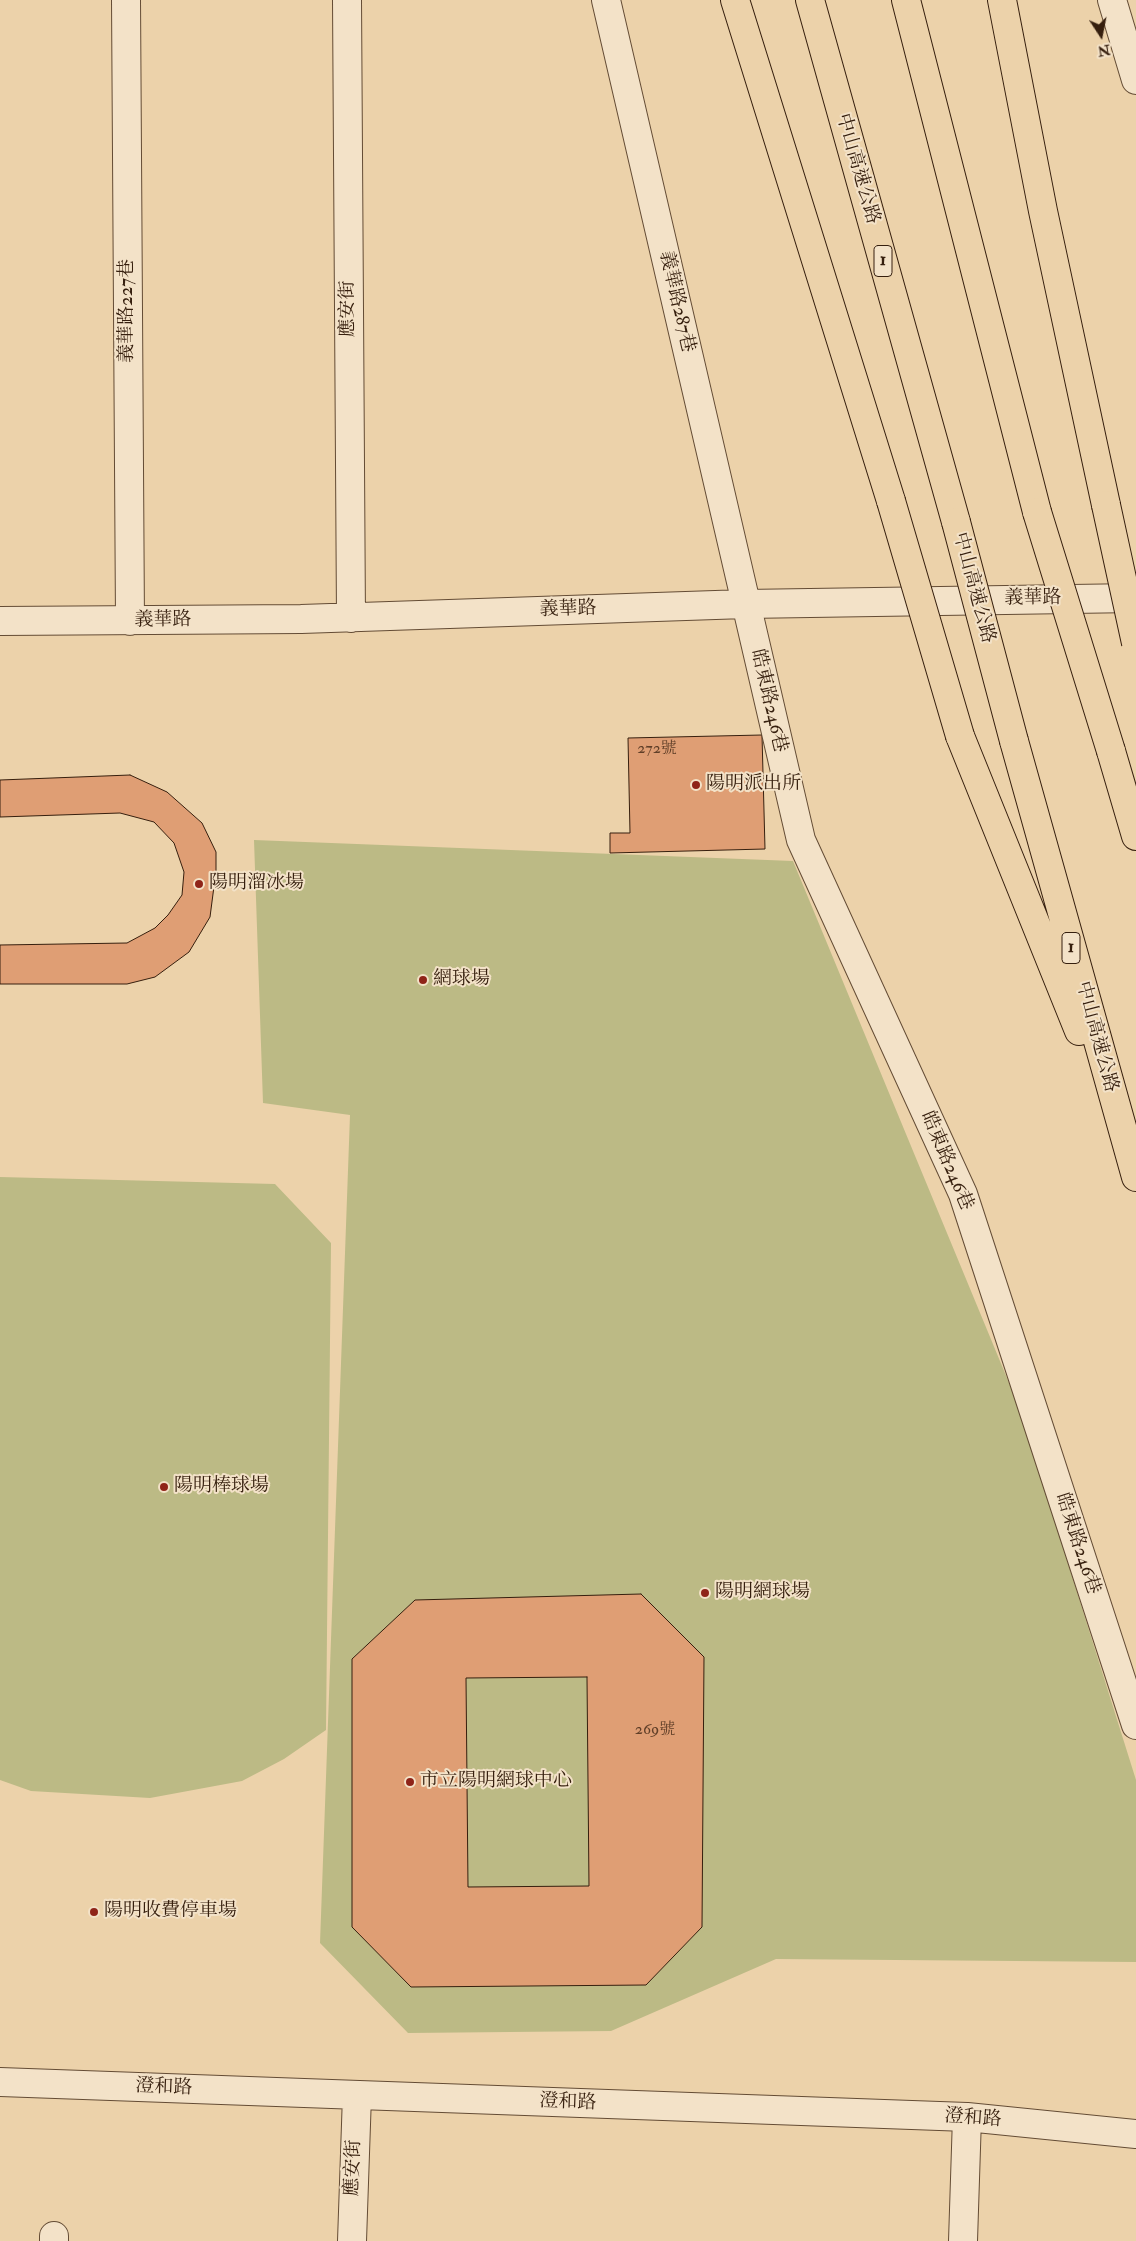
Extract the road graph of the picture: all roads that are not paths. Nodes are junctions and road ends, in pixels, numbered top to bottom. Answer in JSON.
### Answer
{"nodes":[{"id":1,"x":126,"y":0,"type":"edge"},
{"id":2,"x":347,"y":0,"type":"edge"},
{"id":3,"x":606,"y":0,"type":"edge"},
{"id":4,"x":735,"y":0,"type":"edge"},
{"id":5,"x":810,"y":0,"type":"edge"},
{"id":6,"x":906,"y":0,"type":"edge"},
{"id":7,"x":1002,"y":0,"type":"edge"},
{"id":8,"x":1112,"y":0,"type":"edge"},
{"id":9,"x":1136,"y":80,"type":"edge"},
{"id":10,"x":1136,"y":598,"type":"edge"},
{"id":11,"x":745,"y":604,"type":"junction"},
{"id":12,"x":351,"y":618,"type":"junction"},
{"id":13,"x":0,"y":621,"type":"edge"},
{"id":14,"x":130,"y":621,"type":"junction"},
{"id":15,"x":1136,"y":643,"type":"edge"},
{"id":16,"x":1136,"y":836,"type":"edge"},
{"id":17,"x":1132,"y":1166,"type":"edge"},
{"id":18,"x":1136,"y":1724,"type":"edge"},
{"id":19,"x":0,"y":2082,"type":"edge"},
{"id":20,"x":357,"y":2095,"type":"junction"},
{"id":21,"x":967,"y":2117,"type":"junction"},
{"id":22,"x":1136,"y":2134,"type":"edge"},
{"id":23,"x":352,"y":2241,"type":"edge"},
{"id":24,"x":963,"y":2241,"type":"edge"}],
"edges":[{"from":1,"to":14,"type":"street","name":"義華路227巷"},
{"from":2,"to":12,"type":"street","name":"應安街"},
{"from":3,"to":11,"type":"street","name":"義華路287巷"},
{"from":4,"to":17,"type":"highway","bridge":true},
{"from":5,"to":17,"type":"highway","name":"中山高速公路","number":"1","bridge":true},
{"from":6,"to":16,"type":"highway","bridge":true},
{"from":7,"to":15,"type":"highway","bridge":true},
{"from":8,"to":9,"type":"street"},
{"from":10,"to":11,"type":"street","name":"義華路"},
{"from":11,"to":12,"type":"street","name":"義華路"},
{"from":11,"to":18,"type":"street","name":"皓東路246巷"},
{"from":12,"to":14,"type":"street","name":"義華路"},
{"from":13,"to":14,"type":"street","name":"義華路"},
{"from":19,"to":20,"type":"street","name":"澄和路"},
{"from":20,"to":21,"type":"street","name":"澄和路"},
{"from":20,"to":23,"type":"street","name":"應安街"},
{"from":21,"to":22,"type":"street","name":"澄和路"},
{"from":21,"to":24,"type":"street"}]}
